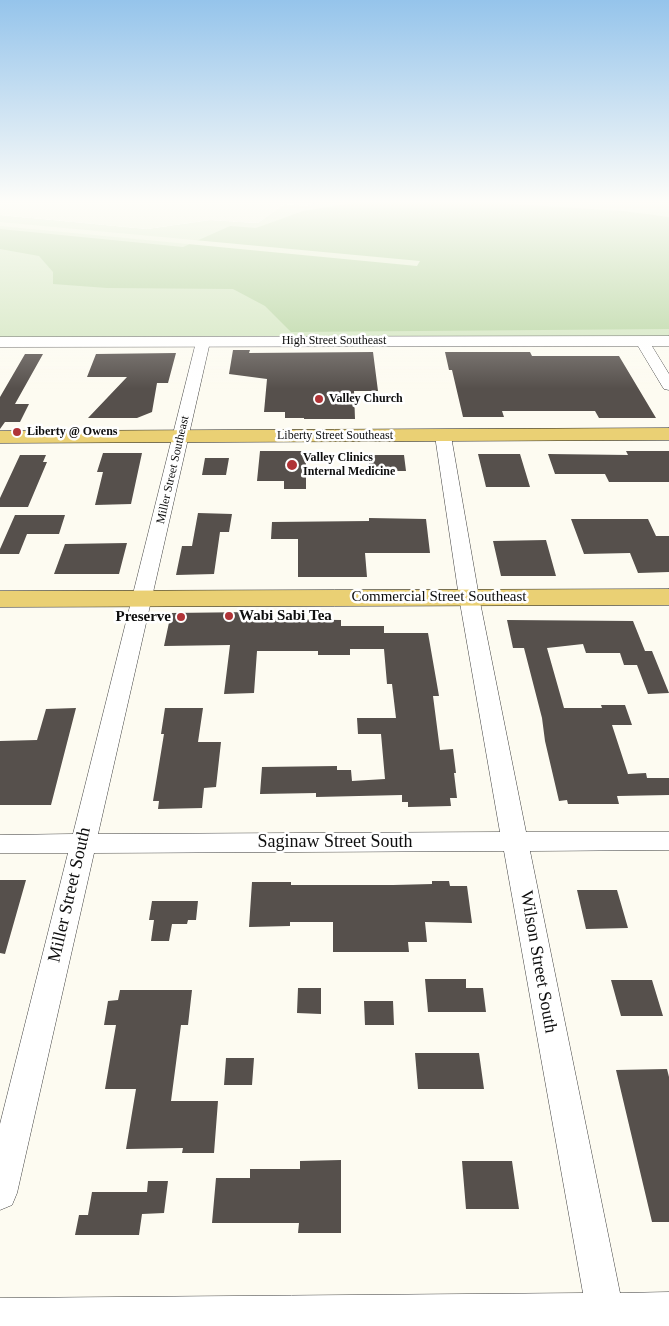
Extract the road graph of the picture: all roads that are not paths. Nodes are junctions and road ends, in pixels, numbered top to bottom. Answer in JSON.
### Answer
{"nodes":[{"id":1,"x":669,"y":340,"type":"edge"},
{"id":2,"x":642,"y":341,"type":"junction"},
{"id":3,"x":0,"y":342,"type":"edge"},
{"id":4,"x":203,"y":342,"type":"junction"},
{"id":5,"x":669,"y":386,"type":"edge"},
{"id":6,"x":669,"y":434,"type":"edge"},
{"id":7,"x":443,"y":436,"type":"junction"},
{"id":8,"x":0,"y":437,"type":"edge"},
{"id":9,"x":181,"y":437,"type":"junction"},
{"id":10,"x":669,"y":596,"type":"edge"},
{"id":11,"x":469,"y":597,"type":"junction"},
{"id":12,"x":142,"y":598,"type":"junction"},
{"id":13,"x":0,"y":599,"type":"edge"},
{"id":14,"x":516,"y":841,"type":"junction"},
{"id":15,"x":669,"y":841,"type":"edge"},
{"id":16,"x":0,"y":844,"type":"edge"},
{"id":17,"x":82,"y":844,"type":"junction"},
{"id":18,"x":0,"y":1193,"type":"edge"},
{"id":19,"x":669,"y":1311,"type":"edge"},
{"id":20,"x":0,"y":1317,"type":"edge"},
{"id":21,"x":607,"y":1318,"type":"edge"}],
"edges":[{"from":1,"to":2,"type":"street","name":"High Street Southeast"},
{"from":2,"to":4,"type":"street","name":"High Street Southeast"},
{"from":2,"to":5,"type":"street"},
{"from":3,"to":4,"type":"street","name":"High Street Southeast"},
{"from":4,"to":9,"type":"street","name":"Miller Street Southeast"},
{"from":6,"to":7,"type":"main road","name":"Liberty Street Southeast"},
{"from":7,"to":9,"type":"main road","name":"Liberty Street Southeast"},
{"from":7,"to":11,"type":"street","name":"Wilson Street South"},
{"from":8,"to":9,"type":"main road","name":"Liberty Street Southeast"},
{"from":9,"to":12,"type":"street","name":"Miller Street Southeast"},
{"from":10,"to":11,"type":"main road","name":"Commercial Street Southeast"},
{"from":11,"to":12,"type":"main road","name":"Commercial Street Southeast"},
{"from":11,"to":14,"type":"street","name":"Wilson Street South"},
{"from":12,"to":13,"type":"main road","name":"Commercial Street Southeast"},
{"from":12,"to":17,"type":"street","name":"Miller Street South"},
{"from":14,"to":15,"type":"street","name":"Saginaw Street South"},
{"from":14,"to":17,"type":"street","name":"Saginaw Street South"},
{"from":14,"to":21,"type":"street","name":"Wilson Street South"},
{"from":16,"to":17,"type":"street","name":"Saginaw Street South"},
{"from":17,"to":18,"type":"street","name":"Miller Street South"},
{"from":19,"to":21,"type":"street"},
{"from":20,"to":21,"type":"street"}]}
